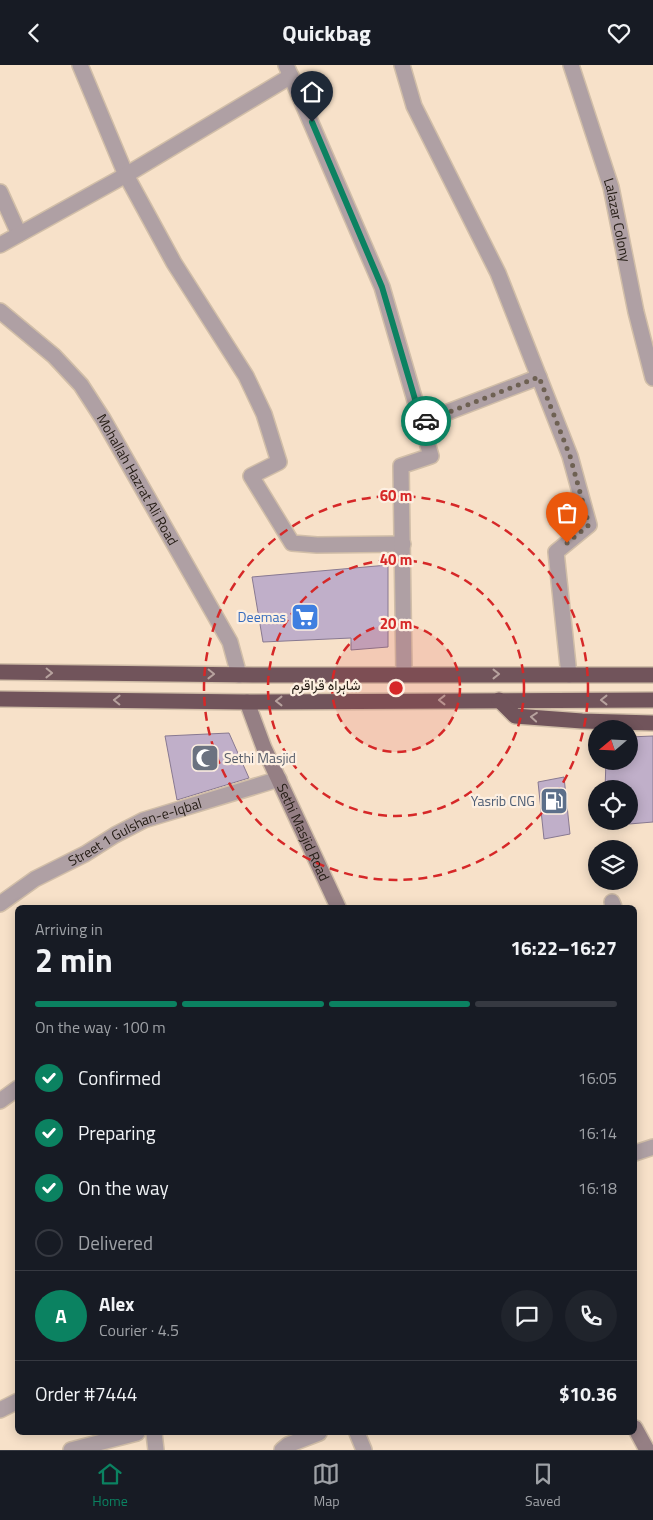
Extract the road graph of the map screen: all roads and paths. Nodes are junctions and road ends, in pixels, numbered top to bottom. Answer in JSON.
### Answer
{"nodes":[{"id":1,"x":80,"y":65,"type":"edge"},
{"id":2,"x":402,"y":65,"type":"edge"},
{"id":3,"x":571,"y":65,"type":"edge"},
{"id":4,"x":289,"y":70,"type":"edge"},
{"id":5,"x":126,"y":175,"type":"junction"},
{"id":6,"x":0,"y":192,"type":"edge"},
{"id":7,"x":19,"y":234,"type":"junction"},
{"id":8,"x":0,"y":245,"type":"edge"},
{"id":9,"x":0,"y":311,"type":"edge"},
{"id":10,"x":539,"y":377,"type":"junction"},
{"id":11,"x":653,"y":378,"type":"edge"},
{"id":12,"x":422,"y":423,"type":"junction"},
{"id":13,"x":403,"y":544,"type":"junction"},
{"id":14,"x":0,"y":672,"type":"edge"},
{"id":15,"x":404,"y":674,"type":"junction"},
{"id":16,"x":239,"y":675,"type":"junction"},
{"id":17,"x":569,"y":675,"type":"junction"},
{"id":18,"x":653,"y":675,"type":"edge"},
{"id":19,"x":0,"y":699,"type":"edge"},
{"id":20,"x":499,"y":700,"type":"junction"},
{"id":21,"x":653,"y":700,"type":"edge"},
{"id":22,"x":246,"y":702,"type":"junction"},
{"id":23,"x":653,"y":723,"type":"edge"},
{"id":24,"x":278,"y":779,"type":"junction"},
{"id":25,"x":0,"y":904,"type":"edge"},
{"id":26,"x":337,"y":905,"type":"edge"},
{"id":27,"x":15,"y":1089,"type":"edge"},
{"id":28,"x":0,"y":1101,"type":"edge"},
{"id":29,"x":653,"y":1147,"type":"edge"},
{"id":30,"x":637,"y":1152,"type":"edge"},
{"id":31,"x":15,"y":1402,"type":"edge"},
{"id":32,"x":0,"y":1410,"type":"edge"},
{"id":33,"x":637,"y":1431,"type":"edge"},
{"id":34,"x":129,"y":1435,"type":"edge"},
{"id":35,"x":154,"y":1435,"type":"edge"},
{"id":36,"x":314,"y":1435,"type":"edge"},
{"id":37,"x":358,"y":1435,"type":"edge"},
{"id":38,"x":71,"y":1450,"type":"edge"},
{"id":39,"x":156,"y":1450,"type":"edge"},
{"id":40,"x":282,"y":1450,"type":"edge"},
{"id":41,"x":364,"y":1450,"type":"edge"},
{"id":42,"x":647,"y":1450,"type":"edge"}],
"edges":[{"from":1,"to":5,"type":"street"},
{"from":2,"to":10,"type":"street"},
{"from":3,"to":11,"type":"street","name":"Lalazar Colony"},
{"from":4,"to":5,"type":"street"},
{"from":4,"to":12,"type":"street"},
{"from":5,"to":7,"type":"street"},
{"from":5,"to":13,"type":"street"},
{"from":6,"to":7,"type":"street"},
{"from":7,"to":8,"type":"street"},
{"from":9,"to":16,"type":"street","name":"Mohallah Hazrat Ali Road"},
{"from":10,"to":12,"type":"street"},
{"from":10,"to":17,"type":"street"},
{"from":12,"to":13,"type":"street"},
{"from":13,"to":15,"type":"street"},
{"from":14,"to":16,"type":"highway","name":"شاہراہ قراقرم","one_way":true},
{"from":15,"to":16,"type":"highway","name":"شاہراہ قراقرم"},
{"from":15,"to":17,"type":"highway","name":"شاہراہ قراقرم","one_way":true},
{"from":17,"to":18,"type":"highway","name":"شاہراہ قراقرم"},
{"from":22,"to":19,"type":"highway","name":"شاہراہ قراقرم","one_way":true},
{"from":21,"to":20,"type":"highway","name":"شاہراہ قراقرم","one_way":true},
{"from":20,"to":22,"type":"highway","name":"شاہراہ قراقرم","one_way":true},
{"from":23,"to":20,"type":"highway","one_way":true},
{"from":22,"to":24,"type":"street","name":"Sethi Masjid Road"},
{"from":24,"to":25,"type":"street","name":"Street 1 Gulshan-e-Iqbal"},
{"from":24,"to":26,"type":"street","name":"Sethi Masjid Road"},
{"from":27,"to":28,"type":"street"},
{"from":29,"to":30,"type":"street"},
{"from":31,"to":32,"type":"street"},
{"from":33,"to":42,"type":"street"},
{"from":34,"to":38,"type":"street"},
{"from":35,"to":39,"type":"street"},
{"from":36,"to":40,"type":"street"},
{"from":37,"to":41,"type":"street"}]}
